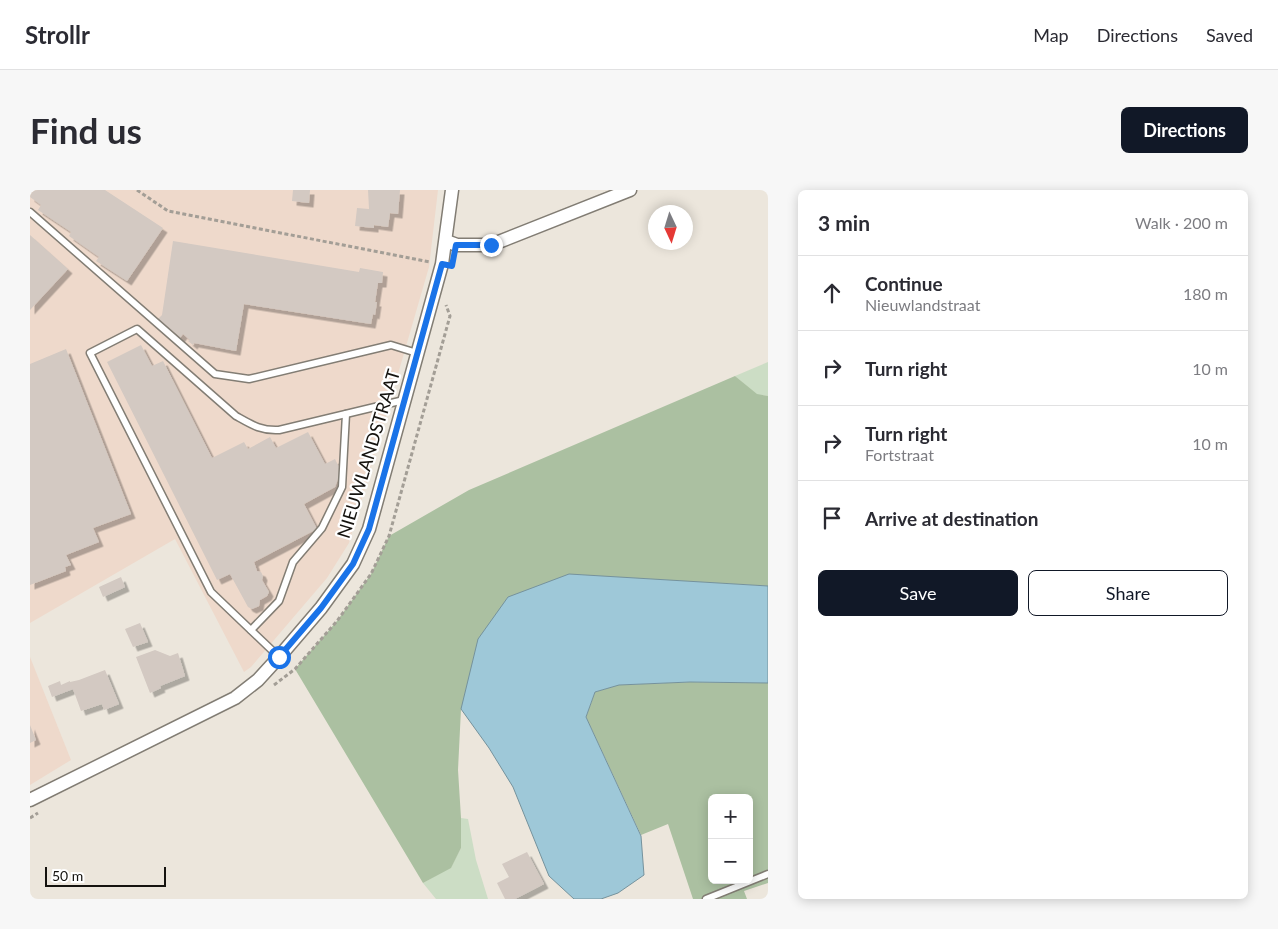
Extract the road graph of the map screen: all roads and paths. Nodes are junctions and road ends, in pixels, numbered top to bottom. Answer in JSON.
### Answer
{"nodes":[{"id":1,"x":137,"y":190,"type":"edge"},
{"id":2,"x":452,"y":190,"type":"edge"},
{"id":3,"x":630,"y":190,"type":"edge"},
{"id":4,"x":30,"y":212,"type":"edge"},
{"id":5,"x":446,"y":241,"type":"junction"},
{"id":6,"x":442,"y":264,"type":"junction"},
{"id":7,"x":443,"y":299,"type":"dead end"},
{"id":8,"x":417,"y":353,"type":"junction"},
{"id":9,"x":404,"y":400,"type":"junction"},
{"id":10,"x":346,"y":414,"type":"junction"},
{"id":11,"x":251,"y":630,"type":"junction"},
{"id":12,"x":279,"y":657,"type":"junction"},
{"id":13,"x":273,"y":686,"type":"dead end"},
{"id":14,"x":30,"y":800,"type":"edge"},
{"id":15,"x":39,"y":813,"type":"dead end"},
{"id":16,"x":30,"y":818,"type":"edge"},
{"id":17,"x":768,"y":874,"type":"edge"},
{"id":18,"x":706,"y":899,"type":"edge"}],
"edges":[{"from":1,"to":6,"type":"path"},
{"from":2,"to":5,"type":"street","name":"NIEUWLANDSTRAAT"},
{"from":3,"to":5,"type":"street"},
{"from":4,"to":8,"type":"lane"},
{"from":5,"to":6,"type":"street","name":"NIEUWLANDSTRAAT"},
{"from":6,"to":8,"type":"street","name":"NIEUWLANDSTRAAT"},
{"from":7,"to":13,"type":"path"},
{"from":8,"to":9,"type":"street","name":"NIEUWLANDSTRAAT"},
{"from":9,"to":10,"type":"lane"},
{"from":9,"to":12,"type":"street","name":"NIEUWLANDSTRAAT"},
{"from":10,"to":11,"type":"lane"},
{"from":10,"to":11,"type":"lane"},
{"from":11,"to":12,"type":"lane"},
{"from":12,"to":14,"type":"street","name":"NIEUWLANDSTRAAT"},
{"from":15,"to":16,"type":"path"},
{"from":17,"to":18,"type":"lane"}]}
